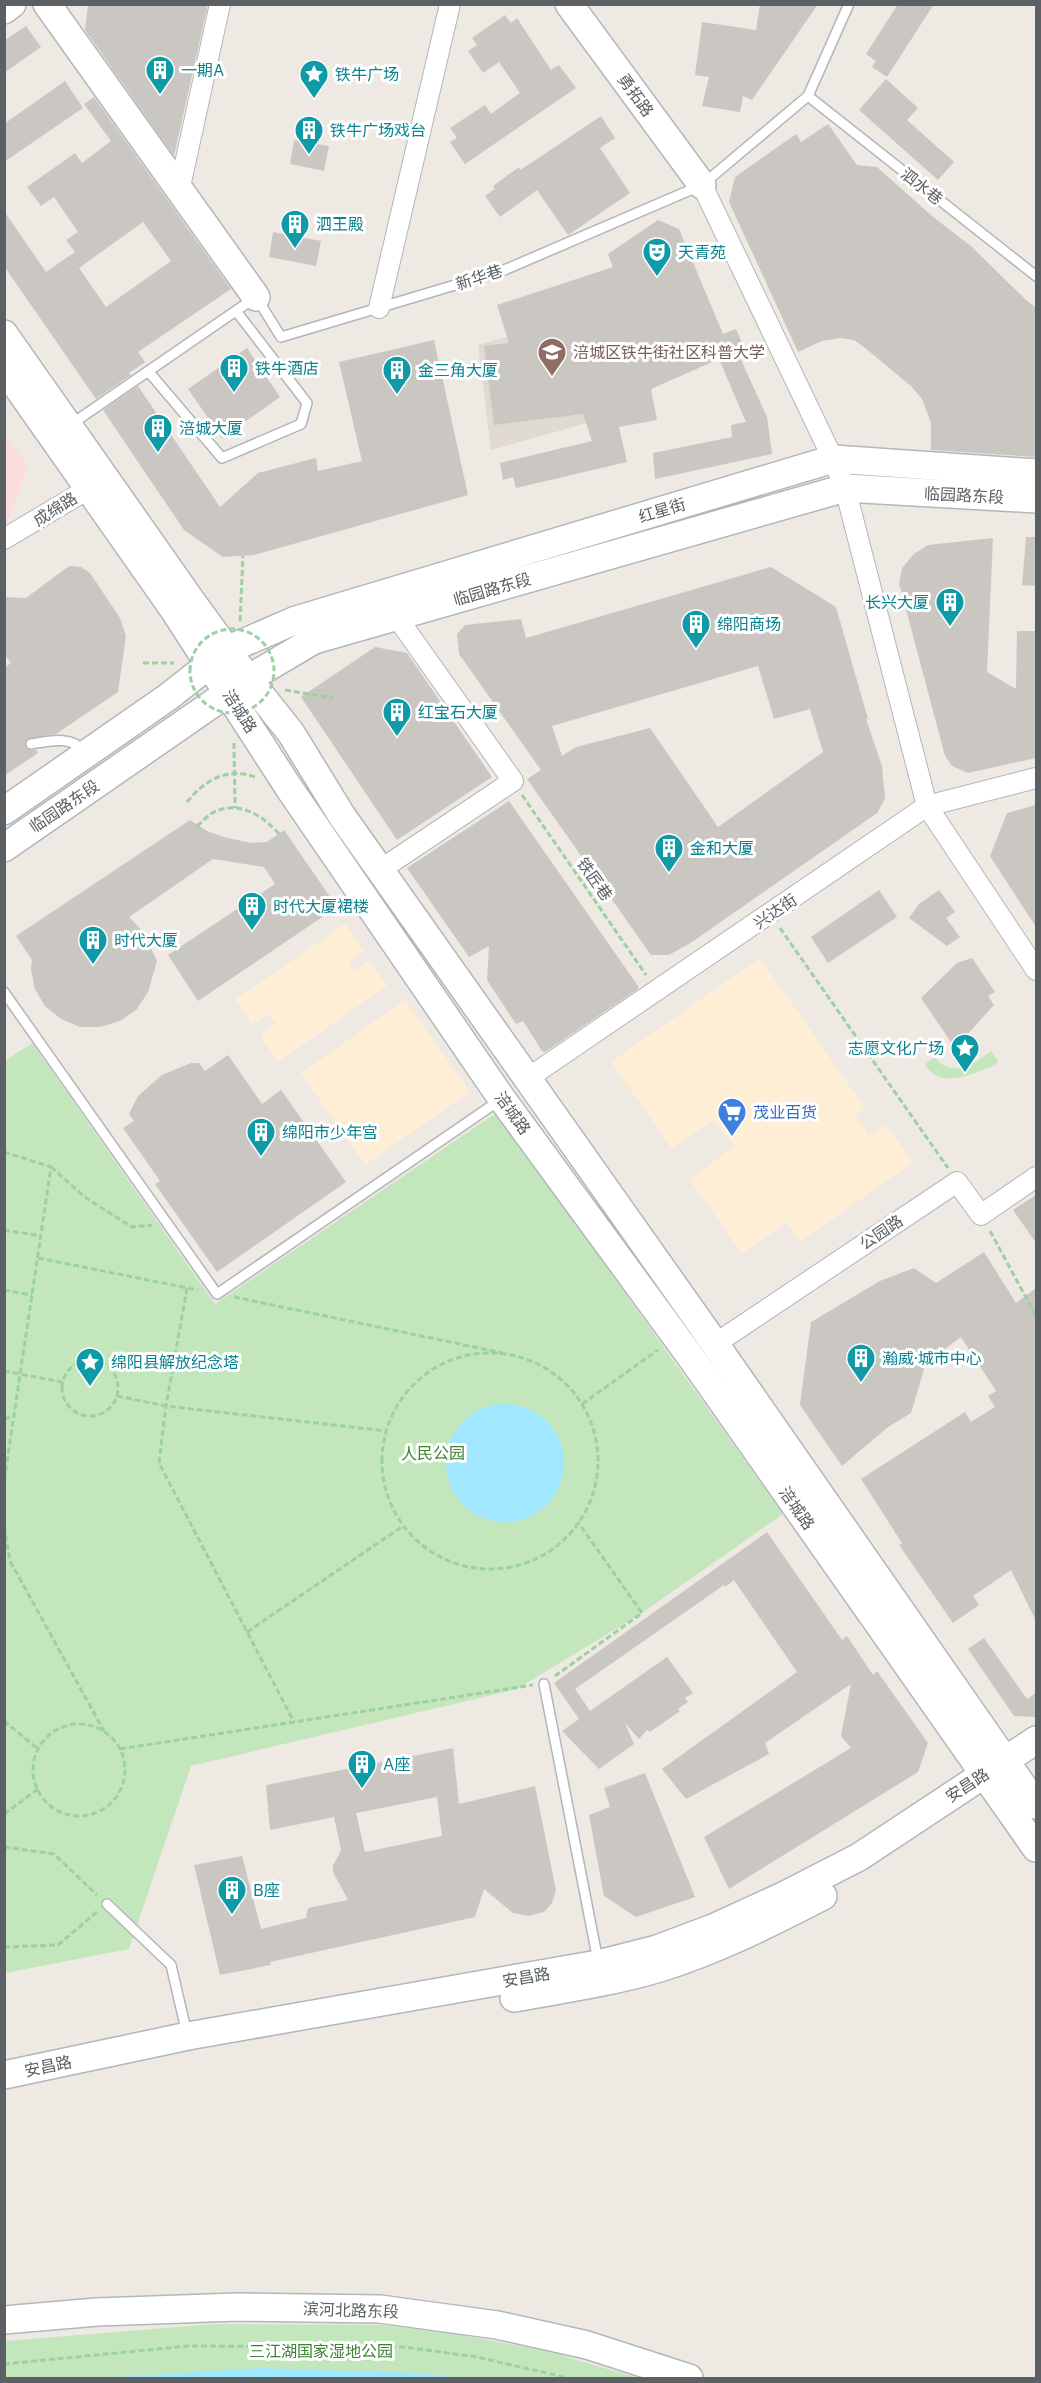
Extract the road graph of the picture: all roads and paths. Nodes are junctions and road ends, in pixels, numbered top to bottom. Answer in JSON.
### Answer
{"nodes":[{"id":1,"x":12,"y":4,"type":"edge"},
{"id":2,"x":47,"y":4,"type":"edge"},
{"id":3,"x":220,"y":4,"type":"edge"},
{"id":4,"x":450,"y":4,"type":"edge"},
{"id":5,"x":569,"y":4,"type":"edge"},
{"id":6,"x":849,"y":4,"type":"edge"},
{"id":7,"x":4,"y":10,"type":"edge"},
{"id":8,"x":808,"y":96,"type":"junction"},
{"id":9,"x":702,"y":185,"type":"junction"},
{"id":10,"x":179,"y":191,"type":"junction"},
{"id":11,"x":1036,"y":276,"type":"edge"},
{"id":12,"x":246,"y":304,"type":"junction"},
{"id":13,"x":379,"y":308,"type":"junction"},
{"id":14,"x":4,"y":334,"type":"edge"},
{"id":15,"x":4,"y":368,"type":"edge"},
{"id":16,"x":148,"y":371,"type":"junction"},
{"id":17,"x":70,"y":425,"type":"junction"},
{"id":18,"x":833,"y":459,"type":"junction"},
{"id":19,"x":1036,"y":473,"type":"edge"},
{"id":20,"x":97,"y":483,"type":"junction"},
{"id":21,"x":845,"y":488,"type":"junction"},
{"id":22,"x":1036,"y":500,"type":"edge"},
{"id":23,"x":4,"y":539,"type":"edge"},
{"id":24,"x":243,"y":556,"type":"dead end"},
{"id":25,"x":396,"y":616,"type":"junction"},
{"id":26,"x":226,"y":648,"type":"junction"},
{"id":27,"x":143,"y":663,"type":"dead end"},
{"id":28,"x":178,"y":663,"type":"dead end"},
{"id":29,"x":249,"y":686,"type":"junction"},
{"id":30,"x":333,"y":698,"type":"dead end"},
{"id":31,"x":234,"y":737,"type":"dead end"},
{"id":32,"x":31,"y":744,"type":"dead end"},
{"id":33,"x":87,"y":754,"type":"junction"},
{"id":34,"x":234,"y":772,"type":"junction"},
{"id":35,"x":1036,"y":778,"type":"edge"},
{"id":36,"x":513,"y":781,"type":"junction"},
{"id":37,"x":187,"y":802,"type":"dead end"},
{"id":38,"x":927,"y":806,"type":"junction"},
{"id":39,"x":235,"y":808,"type":"junction"},
{"id":40,"x":4,"y":810,"type":"edge"},
{"id":41,"x":197,"y":826,"type":"dead end"},
{"id":42,"x":279,"y":834,"type":"dead end"},
{"id":43,"x":4,"y":848,"type":"edge"},
{"id":44,"x":380,"y":870,"type":"junction"},
{"id":45,"x":771,"y":914,"type":"junction"},
{"id":46,"x":1036,"y":970,"type":"edge"},
{"id":47,"x":657,"y":990,"type":"junction"},
{"id":48,"x":4,"y":992,"type":"edge"},
{"id":49,"x":528,"y":1078,"type":"junction"},
{"id":50,"x":502,"y":1099,"type":"junction"},
{"id":51,"x":4,"y":1152,"type":"edge"},
{"id":52,"x":51,"y":1167,"type":"junction"},
{"id":53,"x":954,"y":1176,"type":"dead end"},
{"id":54,"x":1036,"y":1177,"type":"edge"},
{"id":55,"x":981,"y":1215,"type":"junction"},
{"id":56,"x":168,"y":1223,"type":"junction"},
{"id":57,"x":4,"y":1230,"type":"edge"},
{"id":58,"x":41,"y":1236,"type":"junction"},
{"id":59,"x":38,"y":1258,"type":"junction"},
{"id":60,"x":187,"y":1288,"type":"junction"},
{"id":61,"x":4,"y":1290,"type":"edge"},
{"id":62,"x":217,"y":1294,"type":"junction"},
{"id":63,"x":33,"y":1295,"type":"junction"},
{"id":64,"x":1036,"y":1316,"type":"edge"},
{"id":65,"x":677,"y":1337,"type":"junction"},
{"id":66,"x":715,"y":1344,"type":"junction"},
{"id":67,"x":516,"y":1356,"type":"junction"},
{"id":68,"x":4,"y":1371,"type":"edge"},
{"id":69,"x":20,"y":1374,"type":"junction"},
{"id":70,"x":62,"y":1382,"type":"junction"},
{"id":71,"x":117,"y":1396,"type":"junction"},
{"id":72,"x":582,"y":1404,"type":"junction"},
{"id":73,"x":166,"y":1406,"type":"junction"},
{"id":74,"x":14,"y":1416,"type":"junction"},
{"id":75,"x":4,"y":1419,"type":"edge"},
{"id":76,"x":387,"y":1431,"type":"junction"},
{"id":77,"x":4,"y":1482,"type":"edge"},
{"id":78,"x":578,"y":1522,"type":"junction"},
{"id":79,"x":4,"y":1526,"type":"edge"},
{"id":80,"x":404,"y":1526,"type":"junction"},
{"id":81,"x":247,"y":1632,"type":"junction"},
{"id":82,"x":544,"y":1684,"type":"junction"},
{"id":83,"x":4,"y":1721,"type":"edge"},
{"id":84,"x":294,"y":1722,"type":"junction"},
{"id":85,"x":104,"y":1731,"type":"junction"},
{"id":86,"x":1036,"y":1740,"type":"edge"},
{"id":87,"x":38,"y":1749,"type":"junction"},
{"id":88,"x":120,"y":1749,"type":"junction"},
{"id":89,"x":1007,"y":1772,"type":"edge"},
{"id":90,"x":38,"y":1789,"type":"junction"},
{"id":91,"x":1036,"y":1805,"type":"edge"},
{"id":92,"x":4,"y":1814,"type":"edge"},
{"id":93,"x":4,"y":1846,"type":"edge"},
{"id":94,"x":1036,"y":1848,"type":"edge"},
{"id":95,"x":107,"y":1904,"type":"junction"},
{"id":96,"x":4,"y":1947,"type":"edge"},
{"id":97,"x":598,"y":1964,"type":"junction"},
{"id":98,"x":188,"y":2036,"type":"junction"},
{"id":99,"x":4,"y":2075,"type":"edge"},
{"id":100,"x":4,"y":2093,"type":"edge"},
{"id":101,"x":4,"y":2320,"type":"edge"},
{"id":102,"x":4,"y":2364,"type":"edge"},
{"id":103,"x":568,"y":2379,"type":"edge"},
{"id":104,"x":689,"y":2379,"type":"edge"}],
"edges":[{"from":1,"to":7,"type":"street"},
{"from":2,"to":10,"type":"street"},
{"from":3,"to":10,"type":"street"},
{"from":4,"to":13,"type":"street"},
{"from":5,"to":9,"type":"street","name":"勇拓路"},
{"from":6,"to":8,"type":"lane","name":"新华巷"},
{"from":8,"to":9,"type":"lane","name":"新华巷"},
{"from":8,"to":11,"type":"lane","name":"泗水巷"},
{"from":9,"to":13,"type":"lane","name":"新华巷"},
{"from":9,"to":18,"type":"street"},
{"from":10,"to":12,"type":"street"},
{"from":12,"to":13,"type":"lane","name":"新华巷"},
{"from":12,"to":16,"type":"lane"},
{"from":12,"to":16,"type":"lane"},
{"from":14,"to":17,"type":"street","name":"涪城路"},
{"from":15,"to":20,"type":"street","name":"涪城路"},
{"from":16,"to":17,"type":"lane"},
{"from":17,"to":20,"type":"street","name":"涪城路"},
{"from":18,"to":19,"type":"street","name":"红星街"},
{"from":18,"to":21,"type":"street"},
{"from":18,"to":26,"type":"street","name":"红星街"},
{"from":20,"to":23,"type":"street","name":"成绵路"},
{"from":20,"to":26,"type":"street","name":"涪城路"},
{"from":21,"to":22,"type":"street","name":"临园路东段"},
{"from":21,"to":25,"type":"street","name":"临园路东段"},
{"from":21,"to":38,"type":"street"},
{"from":24,"to":26,"type":"path"},
{"from":25,"to":29,"type":"street","name":"临园路东段"},
{"from":25,"to":36,"type":"street"},
{"from":26,"to":29,"type":"street","name":"涪城路"},
{"from":26,"to":29,"type":"path","bridge":true},
{"from":26,"to":29,"type":"path","bridge":true},
{"from":26,"to":33,"type":"street","name":"红星街"},
{"from":27,"to":28,"type":"path"},
{"from":29,"to":30,"type":"path"},
{"from":29,"to":43,"type":"street","name":"临园路东段"},
{"from":29,"to":44,"type":"street","name":"涪城路"},
{"from":29,"to":50,"type":"street","name":"涪城路"},
{"from":31,"to":34,"type":"path"},
{"from":32,"to":33,"type":"lane"},
{"from":33,"to":40,"type":"street","name":"红星街"},
{"from":34,"to":37,"type":"path"},
{"from":34,"to":39,"type":"path"},
{"from":35,"to":38,"type":"street","name":"兴达街"},
{"from":36,"to":44,"type":"street"},
{"from":36,"to":47,"type":"path","name":"铁匠巷"},
{"from":38,"to":45,"type":"street","name":"兴达街"},
{"from":38,"to":46,"type":"street"},
{"from":39,"to":41,"type":"path"},
{"from":39,"to":42,"type":"path"},
{"from":44,"to":49,"type":"street","name":"涪城路"},
{"from":45,"to":47,"type":"street","name":"兴达街"},
{"from":45,"to":53,"type":"path"},
{"from":47,"to":49,"type":"street","name":"兴达街"},
{"from":48,"to":56,"type":"lane"},
{"from":49,"to":66,"type":"street","name":"涪城路"},
{"from":50,"to":62,"type":"lane"},
{"from":50,"to":65,"type":"street","name":"涪城路"},
{"from":51,"to":52,"type":"path"},
{"from":52,"to":56,"type":"path"},
{"from":52,"to":58,"type":"path"},
{"from":54,"to":55,"type":"street"},
{"from":55,"to":64,"type":"path"},
{"from":55,"to":66,"type":"street","name":"公园路"},
{"from":56,"to":62,"type":"lane"},
{"from":57,"to":58,"type":"path"},
{"from":58,"to":59,"type":"path"},
{"from":59,"to":60,"type":"path"},
{"from":59,"to":63,"type":"path"},
{"from":60,"to":62,"type":"path"},
{"from":60,"to":73,"type":"path"},
{"from":61,"to":63,"type":"path"},
{"from":62,"to":67,"type":"path"},
{"from":63,"to":69,"type":"path"},
{"from":65,"to":72,"type":"path"},
{"from":65,"to":89,"type":"street","name":"涪城路"},
{"from":66,"to":89,"type":"street","name":"涪城路"},
{"from":67,"to":72,"type":"path"},
{"from":67,"to":76,"type":"path"},
{"from":68,"to":69,"type":"path"},
{"from":69,"to":70,"type":"path"},
{"from":69,"to":74,"type":"path"},
{"from":70,"to":71,"type":"path"},
{"from":70,"to":71,"type":"path"},
{"from":71,"to":73,"type":"path"},
{"from":72,"to":78,"type":"path"},
{"from":73,"to":76,"type":"path"},
{"from":73,"to":81,"type":"path"},
{"from":74,"to":75,"type":"path"},
{"from":74,"to":77,"type":"path"},
{"from":76,"to":80,"type":"path"},
{"from":78,"to":80,"type":"path"},
{"from":78,"to":82,"type":"path"},
{"from":79,"to":85,"type":"path"},
{"from":80,"to":81,"type":"path"},
{"from":81,"to":84,"type":"path"},
{"from":82,"to":84,"type":"path"},
{"from":82,"to":97,"type":"lane"},
{"from":83,"to":87,"type":"path"},
{"from":84,"to":88,"type":"path"},
{"from":85,"to":87,"type":"path"},
{"from":85,"to":88,"type":"path"},
{"from":86,"to":89,"type":"street"},
{"from":87,"to":90,"type":"path"},
{"from":88,"to":90,"type":"path"},
{"from":89,"to":91,"type":"street","name":"涪城路"},
{"from":89,"to":94,"type":"street","name":"涪城路"},
{"from":89,"to":97,"type":"street","name":"安昌路"},
{"from":89,"to":100,"type":"street","name":"安昌路"},
{"from":90,"to":92,"type":"path"},
{"from":93,"to":95,"type":"path"},
{"from":95,"to":96,"type":"path"},
{"from":95,"to":98,"type":"lane"},
{"from":97,"to":98,"type":"street","name":"安昌路"},
{"from":98,"to":99,"type":"street","name":"安昌路"},
{"from":101,"to":104,"type":"street","name":"滨河北路东段"},
{"from":102,"to":103,"type":"path"}]}
